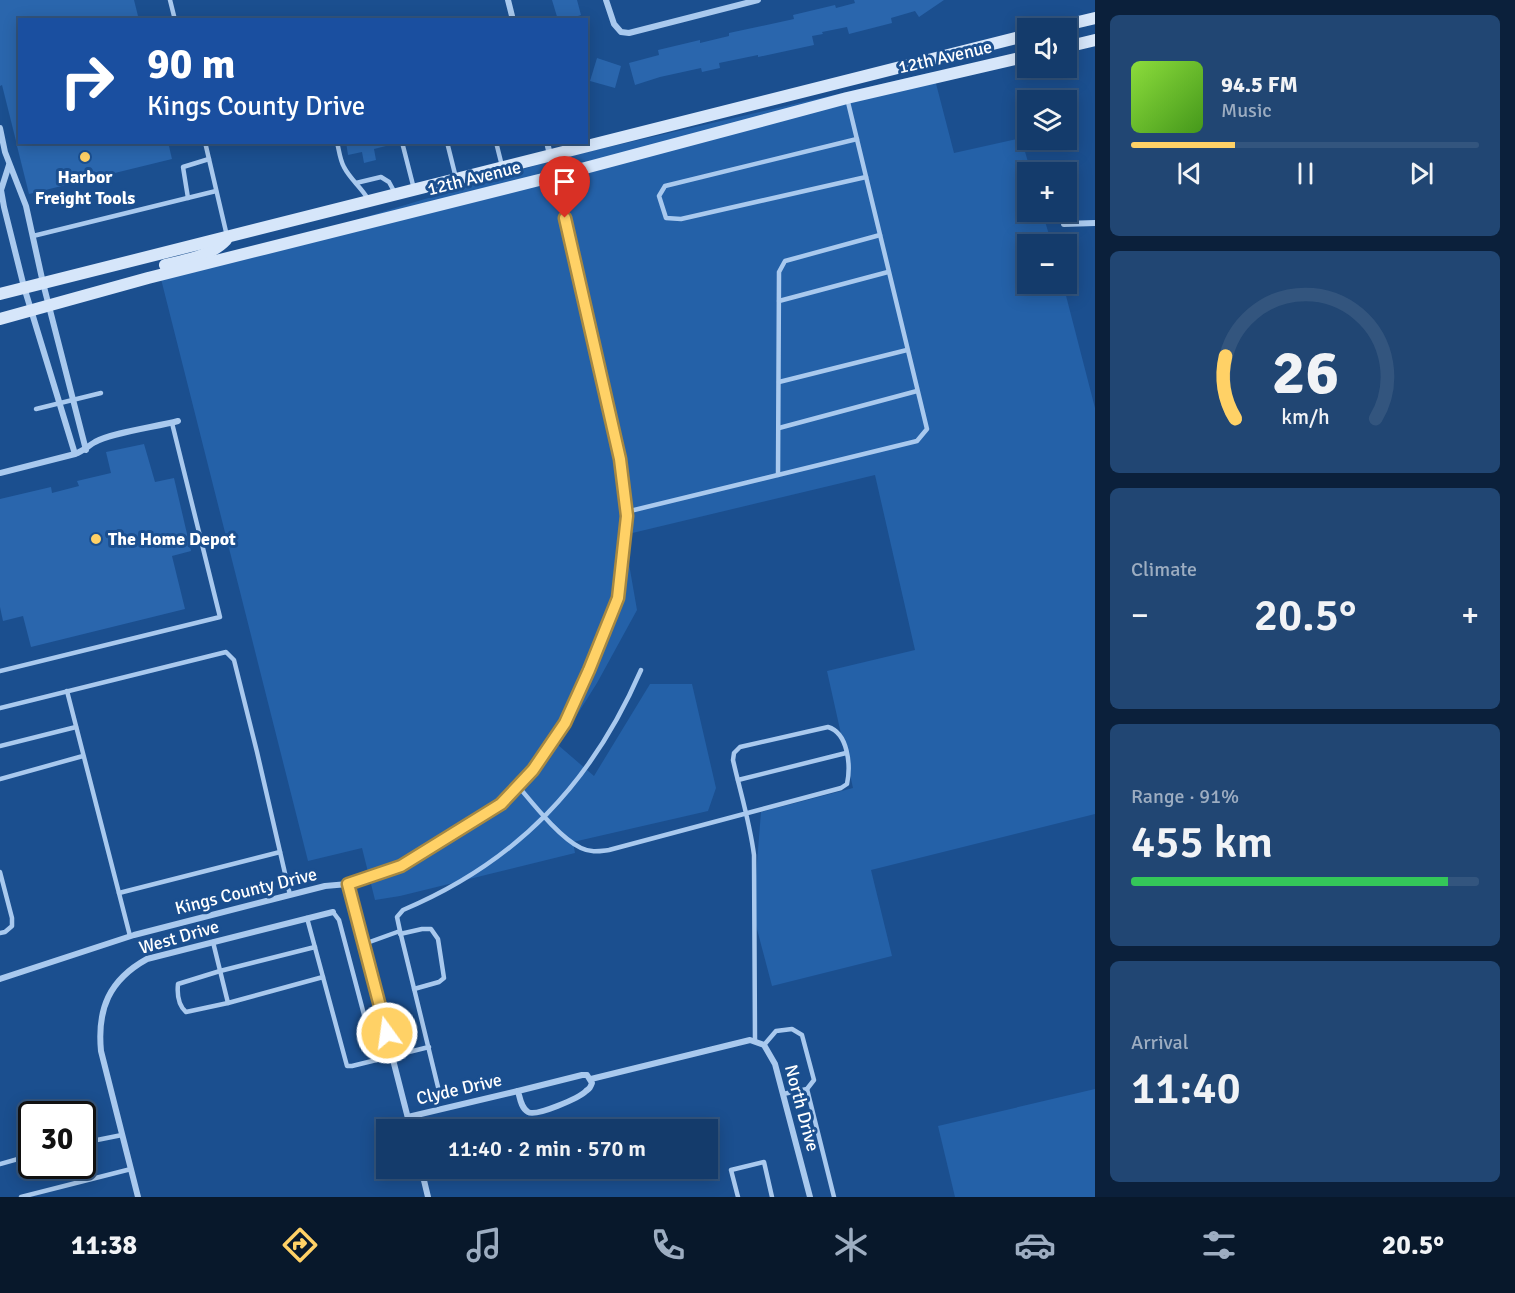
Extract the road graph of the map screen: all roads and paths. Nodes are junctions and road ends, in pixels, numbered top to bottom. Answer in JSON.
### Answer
{"nodes":[{"id":1,"x":170,"y":0,"type":"edge"},
{"id":2,"x":508,"y":0,"type":"edge"},
{"id":3,"x":606,"y":0,"type":"edge"},
{"id":4,"x":758,"y":0,"type":"edge"},
{"id":5,"x":174,"y":18,"type":"edge"},
{"id":6,"x":512,"y":18,"type":"edge"},
{"id":7,"x":1095,"y":18,"type":"edge"},
{"id":8,"x":1077,"y":22,"type":"edge"},
{"id":9,"x":1017,"y":38,"type":"edge"},
{"id":10,"x":1095,"y":40,"type":"edge"},
{"id":11,"x":1077,"y":44,"type":"edge"},
{"id":12,"x":1017,"y":59,"type":"edge"},
{"id":13,"x":847,"y":98,"type":"junction"},
{"id":14,"x":0,"y":128,"type":"edge"},
{"id":15,"x":857,"y":139,"type":"junction"},
{"id":16,"x":205,"y":144,"type":"edge"},
{"id":17,"x":337,"y":144,"type":"edge"},
{"id":18,"x":402,"y":144,"type":"edge"},
{"id":19,"x":448,"y":144,"type":"edge"},
{"id":20,"x":497,"y":144,"type":"edge"},
{"id":21,"x":547,"y":144,"type":"edge"},
{"id":22,"x":550,"y":156,"type":"junction"},
{"id":23,"x":208,"y":159,"type":"junction"},
{"id":24,"x":9,"y":165,"type":"junction"},
{"id":25,"x":503,"y":169,"type":"junction"},
{"id":26,"x":555,"y":176,"type":"junction"},
{"id":27,"x":866,"y":177,"type":"junction"},
{"id":28,"x":457,"y":180,"type":"junction"},
{"id":29,"x":356,"y":183,"type":"junction"},
{"id":30,"x":216,"y":191,"type":"junction"},
{"id":31,"x":414,"y":191,"type":"junction"},
{"id":32,"x":396,"y":196,"type":"junction"},
{"id":33,"x":188,"y":198,"type":"junction"},
{"id":34,"x":369,"y":202,"type":"junction"},
{"id":35,"x":1095,"y":223,"type":"edge"},
{"id":36,"x":1064,"y":224,"type":"dead end"},
{"id":37,"x":880,"y":235,"type":"junction"},
{"id":38,"x":33,"y":236,"type":"junction"},
{"id":39,"x":228,"y":238,"type":"junction"},
{"id":40,"x":888,"y":272,"type":"junction"},
{"id":41,"x":148,"y":278,"type":"junction"},
{"id":42,"x":43,"y":283,"type":"junction"},
{"id":43,"x":24,"y":287,"type":"junction"},
{"id":44,"x":0,"y":294,"type":"edge"},
{"id":45,"x":779,"y":301,"type":"junction"},
{"id":46,"x":50,"y":305,"type":"junction"},
{"id":47,"x":32,"y":311,"type":"junction"},
{"id":48,"x":0,"y":319,"type":"edge"},
{"id":49,"x":907,"y":350,"type":"junction"},
{"id":50,"x":779,"y":381,"type":"junction"},
{"id":51,"x":917,"y":391,"type":"junction"},
{"id":52,"x":101,"y":393,"type":"dead end"},
{"id":53,"x":74,"y":400,"type":"junction"},
{"id":54,"x":60,"y":403,"type":"junction"},
{"id":55,"x":36,"y":410,"type":"dead end"},
{"id":56,"x":175,"y":422,"type":"joint"},
{"id":57,"x":778,"y":428,"type":"junction"},
{"id":58,"x":86,"y":450,"type":"junction"},
{"id":59,"x":75,"y":454,"type":"junction"},
{"id":60,"x":0,"y":473,"type":"edge"},
{"id":61,"x":778,"y":475,"type":"junction"},
{"id":62,"x":626,"y":512,"type":"junction"},
{"id":63,"x":641,"y":670,"type":"dead end"},
{"id":64,"x":0,"y":671,"type":"edge"},
{"id":65,"x":67,"y":691,"type":"junction"},
{"id":66,"x":0,"y":708,"type":"edge"},
{"id":67,"x":76,"y":727,"type":"junction"},
{"id":68,"x":0,"y":746,"type":"edge"},
{"id":69,"x":846,"y":753,"type":"junction"},
{"id":70,"x":83,"y":756,"type":"junction"},
{"id":71,"x":0,"y":779,"type":"edge"},
{"id":72,"x":738,"y":780,"type":"junction"},
{"id":73,"x":518,"y":786,"type":"junction"},
{"id":74,"x":745,"y":815,"type":"junction"},
{"id":75,"x":544,"y":817,"type":"junction"},
{"id":76,"x":280,"y":852,"type":"junction"},
{"id":77,"x":0,"y":872,"type":"edge"},
{"id":78,"x":348,"y":884,"type":"junction"},
{"id":79,"x":119,"y":893,"type":"junction"},
{"id":80,"x":290,"y":895,"type":"junction"},
{"id":81,"x":333,"y":912,"type":"joint"},
{"id":82,"x":307,"y":918,"type":"junction"},
{"id":83,"x":0,"y":933,"type":"edge"},
{"id":84,"x":400,"y":933,"type":"junction"},
{"id":85,"x":130,"y":936,"type":"junction"},
{"id":86,"x":213,"y":942,"type":"junction"},
{"id":87,"x":364,"y":944,"type":"junction"},
{"id":88,"x":315,"y":947,"type":"junction"},
{"id":89,"x":220,"y":971,"type":"junction"},
{"id":90,"x":323,"y":977,"type":"junction"},
{"id":91,"x":0,"y":979,"type":"edge"},
{"id":92,"x":414,"y":989,"type":"junction"},
{"id":93,"x":228,"y":1003,"type":"junction"},
{"id":94,"x":755,"y":1041,"type":"junction"},
{"id":95,"x":764,"y":1046,"type":"junction"},
{"id":96,"x":429,"y":1047,"type":"junction"},
{"id":97,"x":392,"y":1056,"type":"junction"},
{"id":98,"x":376,"y":1060,"type":"junction"},
{"id":99,"x":591,"y":1079,"type":"junction"},
{"id":100,"x":438,"y":1087,"type":"dead end"},
{"id":101,"x":807,"y":1089,"type":"junction"},
{"id":102,"x":518,"y":1091,"type":"junction"},
{"id":103,"x":783,"y":1094,"type":"junction"},
{"id":104,"x":408,"y":1117,"type":"joint"},
{"id":105,"x":122,"y":1132,"type":"junction"},
{"id":106,"x":96,"y":1139,"type":"edge"},
{"id":107,"x":18,"y":1159,"type":"edge"},
{"id":108,"x":0,"y":1164,"type":"edge"},
{"id":109,"x":131,"y":1169,"type":"junction"},
{"id":110,"x":424,"y":1179,"type":"edge"},
{"id":111,"x":21,"y":1197,"type":"edge"},
{"id":112,"x":138,"y":1197,"type":"edge"},
{"id":113,"x":428,"y":1197,"type":"edge"},
{"id":114,"x":738,"y":1197,"type":"edge"},
{"id":115,"x":772,"y":1197,"type":"edge"},
{"id":116,"x":810,"y":1197,"type":"edge"},
{"id":117,"x":834,"y":1197,"type":"edge"}],
"edges":[{"from":1,"to":5,"type":"lane"},
{"from":2,"to":6,"type":"street"},
{"from":3,"to":4,"type":"street"},
{"from":7,"to":8,"type":"main road"},
{"from":9,"to":22,"type":"main road","name":"12th Avenue"},
{"from":10,"to":11,"type":"main road"},
{"from":12,"to":13,"type":"main road","name":"12th Avenue"},
{"from":13,"to":15,"type":"lane"},
{"from":13,"to":26,"type":"main road","name":"12th Avenue"},
{"from":14,"to":24,"type":"street"},
{"from":15,"to":27,"type":"lane"},
{"from":15,"to":27,"type":"lane"},
{"from":16,"to":23,"type":"lane"},
{"from":17,"to":29,"type":"lane"},
{"from":18,"to":31,"type":"lane"},
{"from":19,"to":28,"type":"lane"},
{"from":20,"to":25,"type":"lane"},
{"from":21,"to":22,"type":"street","name":"Kings County Drive"},
{"from":22,"to":25,"type":"main road","name":"12th Avenue"},
{"from":22,"to":26,"type":"street","name":"Kings County Drive"},
{"from":23,"to":30,"type":"lane"},
{"from":23,"to":33,"type":"lane"},
{"from":24,"to":38,"type":"street"},
{"from":24,"to":43,"type":"street"},
{"from":25,"to":28,"type":"main road","name":"12th Avenue"},
{"from":26,"to":41,"type":"main road","name":"12th Avenue"},
{"from":26,"to":62,"type":"street","name":"Kings County Drive"},
{"from":27,"to":37,"type":"lane"},
{"from":28,"to":31,"type":"main road","name":"12th Avenue"},
{"from":29,"to":32,"type":"lane"},
{"from":29,"to":34,"type":"lane"},
{"from":30,"to":33,"type":"lane"},
{"from":30,"to":39,"type":"lane"},
{"from":31,"to":32,"type":"main road","name":"12th Avenue"},
{"from":32,"to":34,"type":"main road","name":"12th Avenue"},
{"from":33,"to":38,"type":"lane"},
{"from":34,"to":39,"type":"main road","name":"12th Avenue"},
{"from":35,"to":36,"type":"street"},
{"from":37,"to":40,"type":"lane"},
{"from":37,"to":45,"type":"lane"},
{"from":38,"to":42,"type":"street"},
{"from":39,"to":41,"type":"main road"},
{"from":39,"to":42,"type":"main road","name":"12th Avenue"},
{"from":40,"to":45,"type":"lane"},
{"from":40,"to":49,"type":"lane"},
{"from":41,"to":46,"type":"main road","name":"12th Avenue"},
{"from":42,"to":43,"type":"main road","name":"12th Avenue"},
{"from":42,"to":46,"type":"street"},
{"from":43,"to":44,"type":"main road","name":"12th Avenue"},
{"from":43,"to":47,"type":"street"},
{"from":45,"to":50,"type":"lane"},
{"from":46,"to":47,"type":"main road","name":"12th Avenue"},
{"from":46,"to":53,"type":"street"},
{"from":47,"to":48,"type":"main road","name":"12th Avenue"},
{"from":47,"to":54,"type":"street"},
{"from":49,"to":50,"type":"lane"},
{"from":49,"to":51,"type":"lane"},
{"from":50,"to":57,"type":"lane"},
{"from":51,"to":57,"type":"lane"},
{"from":51,"to":61,"type":"lane"},
{"from":52,"to":53,"type":"lane"},
{"from":53,"to":54,"type":"lane"},
{"from":53,"to":58,"type":"street"},
{"from":54,"to":55,"type":"lane"},
{"from":54,"to":59,"type":"street"},
{"from":56,"to":58,"type":"street"},
{"from":56,"to":64,"type":"lane"},
{"from":57,"to":61,"type":"lane"},
{"from":58,"to":59,"type":"street"},
{"from":59,"to":60,"type":"street"},
{"from":61,"to":62,"type":"lane"},
{"from":62,"to":73,"type":"street","name":"Kings County Drive"},
{"from":63,"to":75,"type":"lane"},
{"from":65,"to":66,"type":"lane"},
{"from":65,"to":67,"type":"lane"},
{"from":65,"to":76,"type":"lane"},
{"from":67,"to":68,"type":"lane"},
{"from":67,"to":70,"type":"lane"},
{"from":69,"to":72,"type":"lane"},
{"from":69,"to":72,"type":"lane"},
{"from":69,"to":74,"type":"lane"},
{"from":70,"to":71,"type":"lane"},
{"from":70,"to":79,"type":"lane"},
{"from":72,"to":74,"type":"lane"},
{"from":73,"to":75,"type":"lane"},
{"from":73,"to":78,"type":"street","name":"Kings County Drive"},
{"from":74,"to":75,"type":"lane"},
{"from":74,"to":94,"type":"lane"},
{"from":75,"to":84,"type":"lane"},
{"from":76,"to":79,"type":"lane"},
{"from":76,"to":80,"type":"lane"},
{"from":77,"to":83,"type":"lane"},
{"from":78,"to":80,"type":"street","name":"Kings County Drive"},
{"from":78,"to":87,"type":"street"},
{"from":79,"to":85,"type":"lane"},
{"from":80,"to":85,"type":"street","name":"Kings County Drive"},
{"from":81,"to":82,"type":"street","name":"West Drive"},
{"from":81,"to":98,"type":"lane"},
{"from":82,"to":86,"type":"street","name":"West Drive"},
{"from":82,"to":88,"type":"lane"},
{"from":84,"to":87,"type":"lane"},
{"from":84,"to":92,"type":"lane"},
{"from":84,"to":92,"type":"lane"},
{"from":85,"to":91,"type":"street","name":"Kings County Drive"},
{"from":86,"to":89,"type":"lane"},
{"from":86,"to":105,"type":"street","name":"West Drive"},
{"from":87,"to":97,"type":"street"},
{"from":88,"to":89,"type":"lane"},
{"from":88,"to":90,"type":"lane"},
{"from":89,"to":93,"type":"lane"},
{"from":89,"to":93,"type":"lane"},
{"from":90,"to":93,"type":"lane"},
{"from":90,"to":98,"type":"lane"},
{"from":92,"to":96,"type":"lane"},
{"from":94,"to":95,"type":"street"},
{"from":94,"to":99,"type":"street"},
{"from":95,"to":101,"type":"lane"},
{"from":95,"to":103,"type":"street","name":"North Drive"},
{"from":96,"to":97,"type":"lane"},
{"from":96,"to":100,"type":"lane"},
{"from":97,"to":98,"type":"lane"},
{"from":97,"to":104,"type":"street"},
{"from":99,"to":102,"type":"street","name":"Clyde Drive"},
{"from":99,"to":102,"type":"street","name":"Clyde Drive"},
{"from":101,"to":103,"type":"lane"},
{"from":101,"to":117,"type":"lane"},
{"from":102,"to":104,"type":"street","name":"Clyde Drive"},
{"from":103,"to":116,"type":"street","name":"North Drive"},
{"from":105,"to":106,"type":"lane"},
{"from":105,"to":109,"type":"street","name":"West Drive"},
{"from":107,"to":108,"type":"lane"},
{"from":109,"to":111,"type":"lane"},
{"from":109,"to":112,"type":"street","name":"West Drive"},
{"from":110,"to":113,"type":"street"},
{"from":114,"to":115,"type":"lane"}]}
